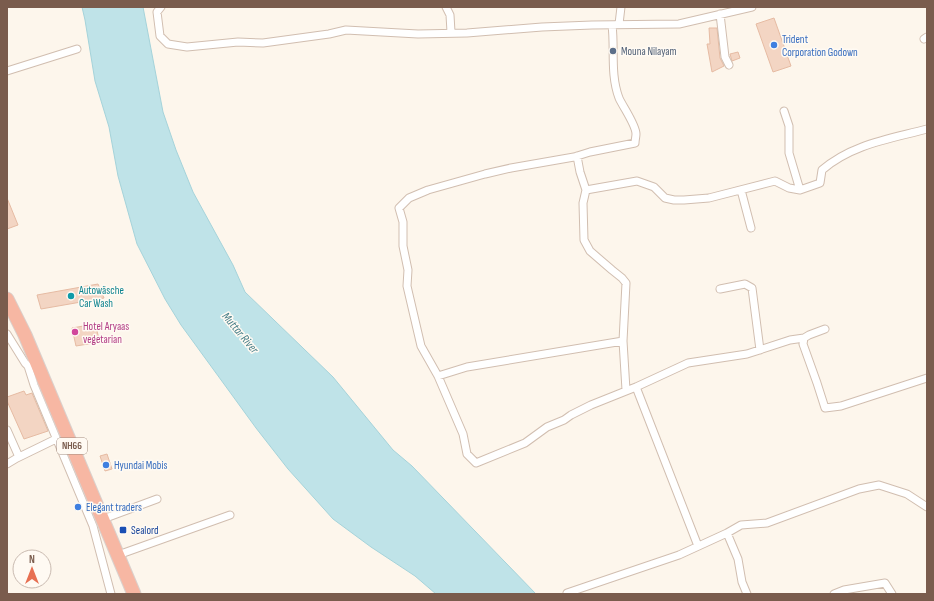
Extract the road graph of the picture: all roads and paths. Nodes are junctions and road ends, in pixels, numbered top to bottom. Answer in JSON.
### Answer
{"nodes":[{"id":1,"x":161,"y":7,"type":"edge"},
{"id":2,"x":446,"y":7,"type":"edge"},
{"id":3,"x":621,"y":7,"type":"edge"},
{"id":4,"x":752,"y":7,"type":"edge"},
{"id":5,"x":720,"y":14,"type":"junction"},
{"id":6,"x":616,"y":24,"type":"junction"},
{"id":7,"x":451,"y":32,"type":"junction"},
{"id":8,"x":77,"y":49,"type":"dead end"},
{"id":9,"x":729,"y":65,"type":"dead end"},
{"id":10,"x":7,"y":71,"type":"edge"},
{"id":11,"x":784,"y":111,"type":"dead end"},
{"id":12,"x":927,"y":129,"type":"edge"},
{"id":13,"x":577,"y":156,"type":"junction"},
{"id":14,"x":586,"y":190,"type":"junction"},
{"id":15,"x":742,"y":190,"type":"junction"},
{"id":16,"x":800,"y":190,"type":"junction"},
{"id":17,"x":751,"y":228,"type":"dead end"},
{"id":18,"x":720,"y":289,"type":"dead end"},
{"id":19,"x":7,"y":300,"type":"edge"},
{"id":20,"x":825,"y":329,"type":"dead end"},
{"id":21,"x":7,"y":334,"type":"edge"},
{"id":22,"x":804,"y":338,"type":"junction"},
{"id":23,"x":623,"y":341,"type":"junction"},
{"id":24,"x":760,"y":350,"type":"junction"},
{"id":25,"x":438,"y":376,"type":"junction"},
{"id":26,"x":927,"y":378,"type":"edge"},
{"id":27,"x":636,"y":387,"type":"junction"},
{"id":28,"x":626,"y":390,"type":"junction"},
{"id":29,"x":7,"y":430,"type":"edge"},
{"id":30,"x":56,"y":439,"type":"junction"},
{"id":31,"x":19,"y":457,"type":"junction"},
{"id":32,"x":7,"y":464,"type":"edge"},
{"id":33,"x":157,"y":499,"type":"dead end"},
{"id":34,"x":927,"y":507,"type":"edge"},
{"id":35,"x":230,"y":515,"type":"dead end"},
{"id":36,"x":103,"y":519,"type":"junction"},
{"id":37,"x":727,"y":533,"type":"junction"},
{"id":38,"x":698,"y":546,"type":"junction"},
{"id":39,"x":118,"y":555,"type":"junction"},
{"id":40,"x":567,"y":593,"type":"edge"},
{"id":41,"x":111,"y":594,"type":"edge"},
{"id":42,"x":134,"y":594,"type":"edge"},
{"id":43,"x":746,"y":594,"type":"edge"},
{"id":44,"x":834,"y":594,"type":"edge"},
{"id":45,"x":892,"y":594,"type":"edge"}],
"edges":[{"from":1,"to":7,"type":"street"},
{"from":2,"to":7,"type":"street"},
{"from":3,"to":6,"type":"street"},
{"from":4,"to":5,"type":"street"},
{"from":5,"to":6,"type":"street"},
{"from":5,"to":9,"type":"street"},
{"from":6,"to":7,"type":"street"},
{"from":6,"to":13,"type":"street"},
{"from":8,"to":10,"type":"street"},
{"from":11,"to":16,"type":"street"},
{"from":12,"to":16,"type":"street"},
{"from":13,"to":14,"type":"street"},
{"from":13,"to":25,"type":"street"},
{"from":14,"to":15,"type":"street"},
{"from":14,"to":23,"type":"street"},
{"from":15,"to":16,"type":"street"},
{"from":15,"to":17,"type":"street"},
{"from":18,"to":24,"type":"street"},
{"from":19,"to":36,"type":"highway","number":"NH66"},
{"from":20,"to":22,"type":"street"},
{"from":21,"to":30,"type":"street"},
{"from":22,"to":24,"type":"street"},
{"from":22,"to":26,"type":"street"},
{"from":23,"to":25,"type":"street"},
{"from":23,"to":28,"type":"street"},
{"from":24,"to":27,"type":"street"},
{"from":25,"to":28,"type":"street"},
{"from":27,"to":28,"type":"street"},
{"from":27,"to":38,"type":"street"},
{"from":29,"to":31,"type":"street"},
{"from":30,"to":31,"type":"street"},
{"from":30,"to":41,"type":"street"},
{"from":31,"to":32,"type":"street"},
{"from":33,"to":36,"type":"street"},
{"from":34,"to":37,"type":"street"},
{"from":35,"to":39,"type":"street"},
{"from":36,"to":39,"type":"highway","number":"NH66"},
{"from":37,"to":38,"type":"street"},
{"from":37,"to":43,"type":"street"},
{"from":38,"to":40,"type":"street"},
{"from":39,"to":42,"type":"highway","number":"NH66"},
{"from":44,"to":45,"type":"street"}]}
